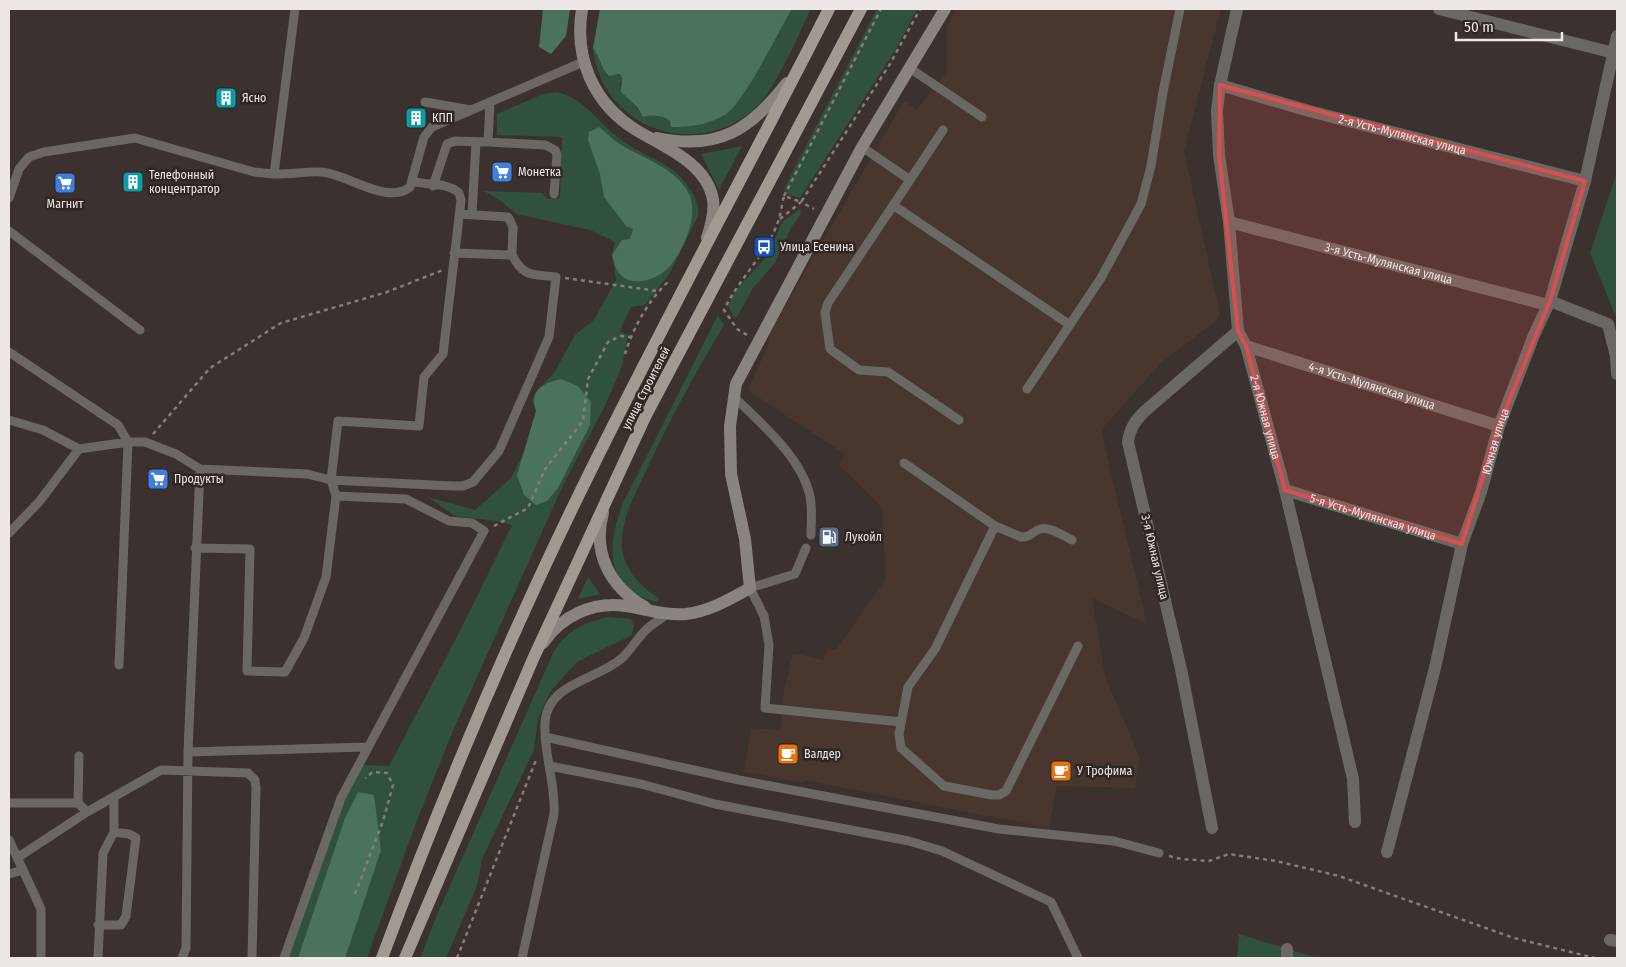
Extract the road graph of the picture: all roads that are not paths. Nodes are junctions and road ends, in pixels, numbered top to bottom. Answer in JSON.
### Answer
{"nodes":[{"id":1,"x":296,"y":9,"type":"edge"},
{"id":2,"x":582,"y":9,"type":"edge"},
{"id":3,"x":829,"y":9,"type":"edge"},
{"id":4,"x":861,"y":9,"type":"edge"},
{"id":5,"x":945,"y":9,"type":"edge"},
{"id":6,"x":1180,"y":9,"type":"edge"},
{"id":7,"x":1236,"y":9,"type":"edge"},
{"id":8,"x":1439,"y":9,"type":"edge"},
{"id":9,"x":1617,"y":36,"type":"edge"},
{"id":10,"x":1614,"y":53,"type":"junction"},
{"id":11,"x":583,"y":62,"type":"junction"},
{"id":12,"x":801,"y":64,"type":"junction"},
{"id":13,"x":911,"y":69,"type":"junction"},
{"id":14,"x":1220,"y":84,"type":"junction"},
{"id":15,"x":425,"y":102,"type":"dead end"},
{"id":16,"x":490,"y":103,"type":"junction"},
{"id":17,"x":471,"y":110,"type":"junction"},
{"id":18,"x":982,"y":117,"type":"dead end"},
{"id":19,"x":943,"y":130,"type":"dead end"},
{"id":20,"x":648,"y":136,"type":"junction"},
{"id":21,"x":476,"y":142,"type":"junction"},
{"id":22,"x":488,"y":142,"type":"junction"},
{"id":23,"x":862,"y":147,"type":"junction"},
{"id":24,"x":274,"y":174,"type":"junction"},
{"id":25,"x":910,"y":180,"type":"junction"},
{"id":26,"x":412,"y":181,"type":"junction"},
{"id":27,"x":1584,"y":181,"type":"junction"},
{"id":28,"x":433,"y":186,"type":"junction"},
{"id":29,"x":554,"y":194,"type":"dead end"},
{"id":30,"x":9,"y":198,"type":"edge"},
{"id":31,"x":893,"y":205,"type":"junction"},
{"id":32,"x":459,"y":214,"type":"junction"},
{"id":33,"x":472,"y":214,"type":"junction"},
{"id":34,"x":1229,"y":222,"type":"junction"},
{"id":35,"x":9,"y":231,"type":"edge"},
{"id":36,"x":704,"y":251,"type":"junction"},
{"id":37,"x":454,"y":253,"type":"junction"},
{"id":38,"x":512,"y":255,"type":"junction"},
{"id":39,"x":1549,"y":303,"type":"junction"},
{"id":40,"x":1070,"y":325,"type":"junction"},
{"id":41,"x":140,"y":330,"type":"dead end"},
{"id":42,"x":1238,"y":331,"type":"junction"},
{"id":43,"x":1246,"y":346,"type":"junction"},
{"id":44,"x":9,"y":352,"type":"edge"},
{"id":45,"x":1617,"y":374,"type":"edge"},
{"id":46,"x":1027,"y":389,"type":"dead end"},
{"id":47,"x":734,"y":397,"type":"junction"},
{"id":48,"x":9,"y":420,"type":"edge"},
{"id":49,"x":960,"y":420,"type":"dead end"},
{"id":50,"x":1499,"y":426,"type":"junction"},
{"id":51,"x":128,"y":442,"type":"junction"},
{"id":52,"x":79,"y":449,"type":"junction"},
{"id":53,"x":904,"y":463,"type":"dead end"},
{"id":54,"x":200,"y":468,"type":"junction"},
{"id":55,"x":331,"y":480,"type":"junction"},
{"id":56,"x":1285,"y":490,"type":"junction"},
{"id":57,"x":609,"y":493,"type":"junction"},
{"id":58,"x":336,"y":496,"type":"junction"},
{"id":59,"x":995,"y":526,"type":"junction"},
{"id":60,"x":9,"y":533,"type":"edge"},
{"id":61,"x":811,"y":535,"type":"dead end"},
{"id":62,"x":1072,"y":540,"type":"dead end"},
{"id":63,"x":1462,"y":544,"type":"junction"},
{"id":64,"x":195,"y":548,"type":"junction"},
{"id":65,"x":806,"y":548,"type":"dead end"},
{"id":66,"x":750,"y":588,"type":"junction"},
{"id":67,"x":654,"y":612,"type":"junction"},
{"id":68,"x":667,"y":614,"type":"junction"},
{"id":69,"x":1078,"y":646,"type":"dead end"},
{"id":70,"x":534,"y":659,"type":"junction"},
{"id":71,"x":120,"y":665,"type":"dead end"},
{"id":72,"x":901,"y":722,"type":"junction"},
{"id":73,"x":545,"y":737,"type":"junction"},
{"id":74,"x":366,"y":747,"type":"junction"},
{"id":75,"x":188,"y":752,"type":"junction"},
{"id":76,"x":79,"y":756,"type":"dead end"},
{"id":77,"x":550,"y":766,"type":"junction"},
{"id":78,"x":188,"y":771,"type":"junction"},
{"id":79,"x":114,"y":797,"type":"junction"},
{"id":80,"x":9,"y":803,"type":"edge"},
{"id":81,"x":78,"y":803,"type":"junction"},
{"id":82,"x":87,"y":812,"type":"junction"},
{"id":83,"x":1355,"y":822,"type":"dead end"},
{"id":84,"x":1212,"y":828,"type":"dead end"},
{"id":85,"x":114,"y":832,"type":"junction"},
{"id":86,"x":9,"y":840,"type":"edge"},
{"id":87,"x":1387,"y":852,"type":"dead end"},
{"id":88,"x":1159,"y":853,"type":"road end"},
{"id":89,"x":17,"y":858,"type":"junction"},
{"id":90,"x":23,"y":870,"type":"junction"},
{"id":91,"x":9,"y":874,"type":"edge"},
{"id":92,"x":98,"y":925,"type":"junction"},
{"id":93,"x":40,"y":958,"type":"edge"},
{"id":94,"x":98,"y":958,"type":"edge"},
{"id":95,"x":182,"y":958,"type":"edge"},
{"id":96,"x":252,"y":958,"type":"edge"},
{"id":97,"x":284,"y":958,"type":"edge"},
{"id":98,"x":382,"y":958,"type":"edge"},
{"id":99,"x":405,"y":958,"type":"edge"},
{"id":100,"x":522,"y":958,"type":"edge"},
{"id":101,"x":1078,"y":958,"type":"edge"}],
"edges":[{"from":1,"to":24,"type":"lane"},
{"from":2,"to":11,"type":"street"},
{"from":3,"to":12,"type":"main road","name":"улица Строителей"},
{"from":4,"to":57,"type":"main road","name":"улица Строителей"},
{"from":5,"to":13,"type":"street"},
{"from":6,"to":40,"type":"lane"},
{"from":7,"to":14,"type":"street","name":"2-я Южная улица"},
{"from":8,"to":10,"type":"street"},
{"from":9,"to":10,"type":"street","name":"Южная улица"},
{"from":10,"to":27,"type":"street","name":"Южная улица"},
{"from":11,"to":16,"type":"lane"},
{"from":11,"to":20,"type":"street"},
{"from":12,"to":20,"type":"street"},
{"from":12,"to":36,"type":"main road","name":"улица Строителей"},
{"from":13,"to":18,"type":"lane"},
{"from":13,"to":23,"type":"street"},
{"from":14,"to":27,"type":"street","name":"2-я Усть-Мулянская улица"},
{"from":14,"to":34,"type":"street","name":"2-я Южная улица"},
{"from":15,"to":17,"type":"lane"},
{"from":16,"to":17,"type":"lane"},
{"from":16,"to":22,"type":"lane"},
{"from":17,"to":26,"type":"lane"},
{"from":19,"to":25,"type":"lane"},
{"from":20,"to":36,"type":"street"},
{"from":21,"to":22,"type":"lane"},
{"from":21,"to":28,"type":"lane"},
{"from":21,"to":33,"type":"lane"},
{"from":22,"to":29,"type":"lane"},
{"from":23,"to":25,"type":"lane"},
{"from":23,"to":47,"type":"street"},
{"from":24,"to":26,"type":"lane"},
{"from":24,"to":30,"type":"lane"},
{"from":25,"to":31,"type":"lane"},
{"from":26,"to":28,"type":"lane"},
{"from":27,"to":39,"type":"street","name":"Южная улица"},
{"from":28,"to":32,"type":"lane"},
{"from":31,"to":40,"type":"lane"},
{"from":31,"to":49,"type":"lane"},
{"from":32,"to":33,"type":"lane"},
{"from":32,"to":37,"type":"lane"},
{"from":33,"to":38,"type":"lane"},
{"from":34,"to":39,"type":"street","name":"3-я Усть-Мулянская улица"},
{"from":34,"to":42,"type":"street","name":"2-я Южная улица"},
{"from":35,"to":41,"type":"lane"},
{"from":36,"to":98,"type":"main road","name":"улица Строителей"},
{"from":37,"to":38,"type":"lane"},
{"from":37,"to":55,"type":"lane"},
{"from":38,"to":55,"type":"lane"},
{"from":39,"to":45,"type":"street","name":"3-я Усть-Мулянская улица"},
{"from":39,"to":50,"type":"street","name":"Южная улица"},
{"from":40,"to":46,"type":"lane"},
{"from":42,"to":43,"type":"street","name":"2-я Южная улица"},
{"from":42,"to":84,"type":"street","name":"3-я Южная улица"},
{"from":43,"to":50,"type":"street","name":"4-я Усть-Мулянская улица"},
{"from":43,"to":56,"type":"street","name":"2-я Южная улица"},
{"from":44,"to":51,"type":"lane"},
{"from":47,"to":61,"type":"lane"},
{"from":47,"to":66,"type":"street"},
{"from":48,"to":52,"type":"lane"},
{"from":50,"to":63,"type":"street","name":"Южная улица"},
{"from":51,"to":52,"type":"lane"},
{"from":51,"to":54,"type":"lane"},
{"from":51,"to":71,"type":"lane"},
{"from":52,"to":60,"type":"lane"},
{"from":53,"to":59,"type":"lane"},
{"from":54,"to":55,"type":"lane"},
{"from":54,"to":64,"type":"lane"},
{"from":55,"to":58,"type":"lane"},
{"from":56,"to":63,"type":"street","name":"5-я Усть-Мулянская улица"},
{"from":56,"to":83,"type":"street","name":"2-я Южная улица"},
{"from":57,"to":67,"type":"street"},
{"from":57,"to":70,"type":"main road","name":"улица Строителей"},
{"from":58,"to":64,"type":"lane"},
{"from":58,"to":74,"type":"lane"},
{"from":59,"to":62,"type":"lane"},
{"from":59,"to":72,"type":"lane"},
{"from":63,"to":87,"type":"street","name":"Южная улица"},
{"from":64,"to":75,"type":"lane"},
{"from":65,"to":66,"type":"lane"},
{"from":66,"to":68,"type":"street"},
{"from":66,"to":72,"type":"lane"},
{"from":67,"to":68,"type":"street"},
{"from":67,"to":70,"type":"street"},
{"from":68,"to":73,"type":"lane"},
{"from":69,"to":72,"type":"lane"},
{"from":70,"to":99,"type":"main road","name":"улица Строителей"},
{"from":73,"to":77,"type":"lane"},
{"from":73,"to":88,"type":"lane"},
{"from":74,"to":75,"type":"lane"},
{"from":74,"to":97,"type":"lane"},
{"from":75,"to":78,"type":"lane"},
{"from":76,"to":81,"type":"lane"},
{"from":77,"to":100,"type":"lane"},
{"from":77,"to":101,"type":"lane"},
{"from":78,"to":79,"type":"lane"},
{"from":78,"to":95,"type":"lane"},
{"from":78,"to":96,"type":"lane"},
{"from":79,"to":82,"type":"lane"},
{"from":79,"to":85,"type":"lane"},
{"from":80,"to":81,"type":"lane"},
{"from":81,"to":82,"type":"lane"},
{"from":82,"to":89,"type":"lane"},
{"from":85,"to":92,"type":"lane"},
{"from":85,"to":92,"type":"lane"},
{"from":86,"to":89,"type":"lane"},
{"from":89,"to":90,"type":"lane"},
{"from":90,"to":91,"type":"lane"},
{"from":90,"to":93,"type":"lane"},
{"from":92,"to":94,"type":"lane"}]}
